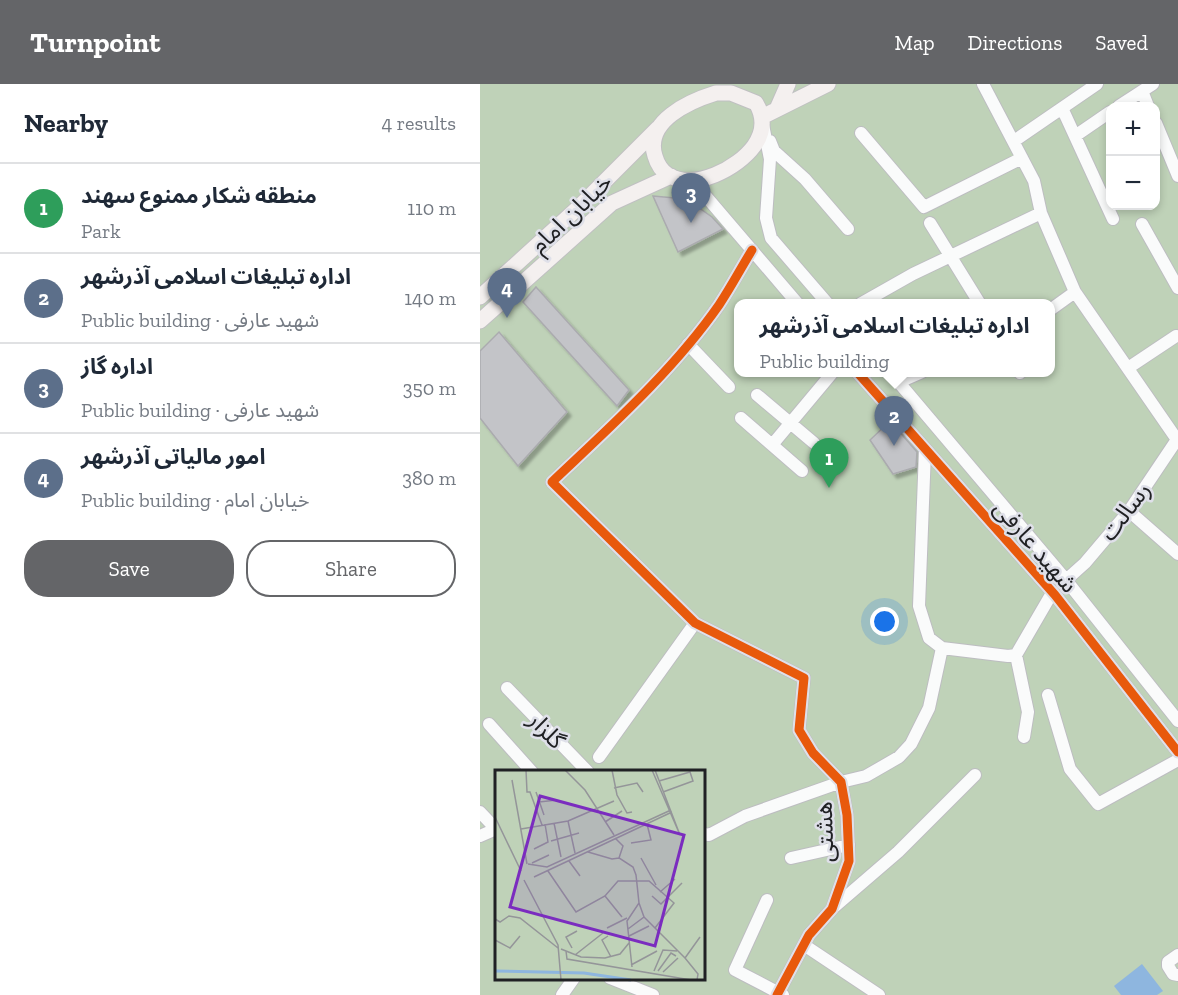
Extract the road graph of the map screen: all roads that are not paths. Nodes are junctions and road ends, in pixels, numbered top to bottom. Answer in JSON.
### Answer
{"nodes":[{"id":1,"x":723,"y":84,"type":"edge"},
{"id":2,"x":788,"y":84,"type":"edge"},
{"id":3,"x":828,"y":84,"type":"edge"},
{"id":4,"x":983,"y":84,"type":"edge"},
{"id":5,"x":1097,"y":84,"type":"edge"},
{"id":6,"x":1147,"y":88,"type":"edge"},
{"id":7,"x":708,"y":95,"type":"junction"},
{"id":8,"x":1125,"y":102,"type":"edge"},
{"id":9,"x":1062,"y":108,"type":"junction"},
{"id":10,"x":777,"y":109,"type":"junction"},
{"id":11,"x":1106,"y":115,"type":"edge"},
{"id":12,"x":762,"y":120,"type":"junction"},
{"id":13,"x":660,"y":126,"type":"junction"},
{"id":14,"x":861,"y":133,"type":"dead end"},
{"id":15,"x":1160,"y":135,"type":"edge"},
{"id":16,"x":1075,"y":136,"type":"junction"},
{"id":17,"x":1014,"y":141,"type":"junction"},
{"id":18,"x":1022,"y":158,"type":"junction"},
{"id":19,"x":1178,"y":176,"type":"edge"},
{"id":20,"x":671,"y":177,"type":"junction"},
{"id":21,"x":692,"y":180,"type":"junction"},
{"id":22,"x":1041,"y":213,"type":"junction"},
{"id":23,"x":1113,"y":219,"type":"dead end"},
{"id":24,"x":930,"y":223,"type":"dead end"},
{"id":25,"x":1142,"y":224,"type":"dead end"},
{"id":26,"x":848,"y":230,"type":"dead end"},
{"id":27,"x":752,"y":250,"type":"junction"},
{"id":28,"x":951,"y":256,"type":"junction"},
{"id":29,"x":1178,"y":288,"type":"edge"},
{"id":30,"x":1076,"y":292,"type":"junction"},
{"id":31,"x":480,"y":297,"type":"edge"},
{"id":32,"x":795,"y":299,"type":"edge"},
{"id":33,"x":824,"y":299,"type":"edge"},
{"id":34,"x":868,"y":299,"type":"edge"},
{"id":35,"x":978,"y":299,"type":"edge"},
{"id":36,"x":1055,"y":307,"type":"edge"},
{"id":37,"x":480,"y":321,"type":"edge"},
{"id":38,"x":1176,"y":336,"type":"dead end"},
{"id":39,"x":688,"y":344,"type":"junction"},
{"id":40,"x":1128,"y":368,"type":"junction"},
{"id":41,"x":826,"y":377,"type":"edge"},
{"id":42,"x":861,"y":377,"type":"edge"},
{"id":43,"x":894,"y":377,"type":"edge"},
{"id":44,"x":910,"y":377,"type":"edge"},
{"id":45,"x":898,"y":382,"type":"junction"},
{"id":46,"x":729,"y":387,"type":"dead end"},
{"id":47,"x":757,"y":395,"type":"dead end"},
{"id":48,"x":741,"y":418,"type":"dead end"},
{"id":49,"x":791,"y":424,"type":"junction"},
{"id":50,"x":1177,"y":439,"type":"edge"},
{"id":51,"x":814,"y":443,"type":"dead end"},
{"id":52,"x":772,"y":445,"type":"junction"},
{"id":53,"x":925,"y":451,"type":"junction"},
{"id":54,"x":802,"y":471,"type":"dead end"},
{"id":55,"x":1129,"y":511,"type":"junction"},
{"id":56,"x":1178,"y":554,"type":"edge"},
{"id":57,"x":1066,"y":580,"type":"junction"},
{"id":58,"x":1052,"y":593,"type":"junction"},
{"id":59,"x":695,"y":623,"type":"junction"},
{"id":60,"x":942,"y":648,"type":"junction"},
{"id":61,"x":1016,"y":655,"type":"junction"},
{"id":62,"x":507,"y":688,"type":"dead end"},
{"id":63,"x":1048,"y":695,"type":"dead end"},
{"id":64,"x":1178,"y":721,"type":"edge"},
{"id":65,"x":489,"y":724,"type":"dead end"},
{"id":66,"x":1024,"y":737,"type":"dead end"},
{"id":67,"x":1178,"y":752,"type":"edge"},
{"id":68,"x":599,"y":757,"type":"dead end"},
{"id":69,"x":1178,"y":760,"type":"edge"},
{"id":70,"x":531,"y":770,"type":"edge"},
{"id":71,"x":587,"y":770,"type":"edge"},
{"id":72,"x":975,"y":775,"type":"dead end"},
{"id":73,"x":841,"y":782,"type":"junction"},
{"id":74,"x":480,"y":812,"type":"edge"},
{"id":75,"x":495,"y":828,"type":"edge"},
{"id":76,"x":495,"y":829,"type":"edge"},
{"id":77,"x":480,"y":836,"type":"edge"},
{"id":78,"x":705,"y":836,"type":"edge"},
{"id":79,"x":849,"y":845,"type":"junction"},
{"id":80,"x":791,"y":858,"type":"dead end"},
{"id":81,"x":767,"y":900,"type":"dead end"},
{"id":82,"x":832,"y":909,"type":"junction"},
{"id":83,"x":804,"y":945,"type":"junction"},
{"id":84,"x":1178,"y":955,"type":"edge"},
{"id":85,"x":1178,"y":975,"type":"edge"},
{"id":86,"x":573,"y":980,"type":"edge"},
{"id":87,"x":615,"y":980,"type":"edge"},
{"id":88,"x":779,"y":994,"type":"edge"},
{"id":89,"x":562,"y":995,"type":"edge"},
{"id":90,"x":653,"y":995,"type":"edge"},
{"id":91,"x":879,"y":995,"type":"edge"}],
"edges":[{"from":1,"to":7,"type":"main road"},
{"from":2,"to":10,"type":"main road"},
{"from":3,"to":10,"type":"main road"},
{"from":4,"to":17,"type":"street"},
{"from":5,"to":9,"type":"street"},
{"from":6,"to":8,"type":"street"},
{"from":7,"to":12,"type":"main road"},
{"from":7,"to":13,"type":"main road"},
{"from":9,"to":16,"type":"street"},
{"from":9,"to":17,"type":"street"},
{"from":10,"to":12,"type":"main road"},
{"from":11,"to":16,"type":"street"},
{"from":12,"to":21,"type":"main road"},
{"from":12,"to":26,"type":"street"},
{"from":12,"to":33,"type":"street"},
{"from":13,"to":20,"type":"main road"},
{"from":13,"to":31,"type":"main road","name":"خیابان امام"},
{"from":14,"to":18,"type":"street"},
{"from":15,"to":19,"type":"street"},
{"from":16,"to":23,"type":"street"},
{"from":17,"to":18,"type":"street"},
{"from":18,"to":22,"type":"street"},
{"from":20,"to":21,"type":"main road"},
{"from":20,"to":37,"type":"main road","name":"خیابان امام"},
{"from":21,"to":27,"type":"street"},
{"from":22,"to":28,"type":"street"},
{"from":22,"to":30,"type":"street"},
{"from":24,"to":28,"type":"street"},
{"from":25,"to":29,"type":"street"},
{"from":27,"to":32,"type":"street"},
{"from":27,"to":39,"type":"street"},
{"from":28,"to":34,"type":"street"},
{"from":28,"to":35,"type":"street"},
{"from":30,"to":36,"type":"street"},
{"from":30,"to":40,"type":"street"},
{"from":38,"to":40,"type":"street"},
{"from":39,"to":46,"type":"street"},
{"from":39,"to":59,"type":"street"},
{"from":40,"to":50,"type":"street"},
{"from":41,"to":49,"type":"street"},
{"from":42,"to":53,"type":"street","name":"شهید عارفی"},
{"from":43,"to":45,"type":"street","name":"شهید عارفی"},
{"from":44,"to":45,"type":"street"},
{"from":45,"to":57,"type":"street","name":"شهید عارفی"},
{"from":47,"to":49,"type":"street"},
{"from":48,"to":52,"type":"street"},
{"from":49,"to":51,"type":"street"},
{"from":49,"to":52,"type":"street"},
{"from":50,"to":55,"type":"street","name":"رسالت"},
{"from":52,"to":54,"type":"street"},
{"from":53,"to":58,"type":"street","name":"شهید عارفی"},
{"from":53,"to":60,"type":"street"},
{"from":55,"to":56,"type":"street"},
{"from":55,"to":57,"type":"street","name":"رسالت"},
{"from":57,"to":58,"type":"street","name":"رسالت"},
{"from":57,"to":64,"type":"street","name":"شهید عارفی"},
{"from":58,"to":61,"type":"street"},
{"from":58,"to":67,"type":"street","name":"شهید عارفی"},
{"from":59,"to":68,"type":"street"},
{"from":59,"to":73,"type":"street","name":"هشتی"},
{"from":60,"to":61,"type":"street"},
{"from":60,"to":73,"type":"street"},
{"from":61,"to":66,"type":"street"},
{"from":62,"to":71,"type":"street","name":"گلزار"},
{"from":63,"to":69,"type":"street"},
{"from":65,"to":70,"type":"street"},
{"from":72,"to":82,"type":"street"},
{"from":73,"to":78,"type":"street"},
{"from":73,"to":79,"type":"street","name":"هشتی"},
{"from":74,"to":75,"type":"street"},
{"from":76,"to":77,"type":"street"},
{"from":79,"to":80,"type":"street"},
{"from":79,"to":82,"type":"street","name":"هشتی"},
{"from":81,"to":88,"type":"street"},
{"from":82,"to":83,"type":"street","name":"هشتی"},
{"from":83,"to":88,"type":"street","name":"هشتی"},
{"from":83,"to":91,"type":"street"},
{"from":84,"to":85,"type":"street"},
{"from":86,"to":89,"type":"street"},
{"from":87,"to":90,"type":"street"}]}
